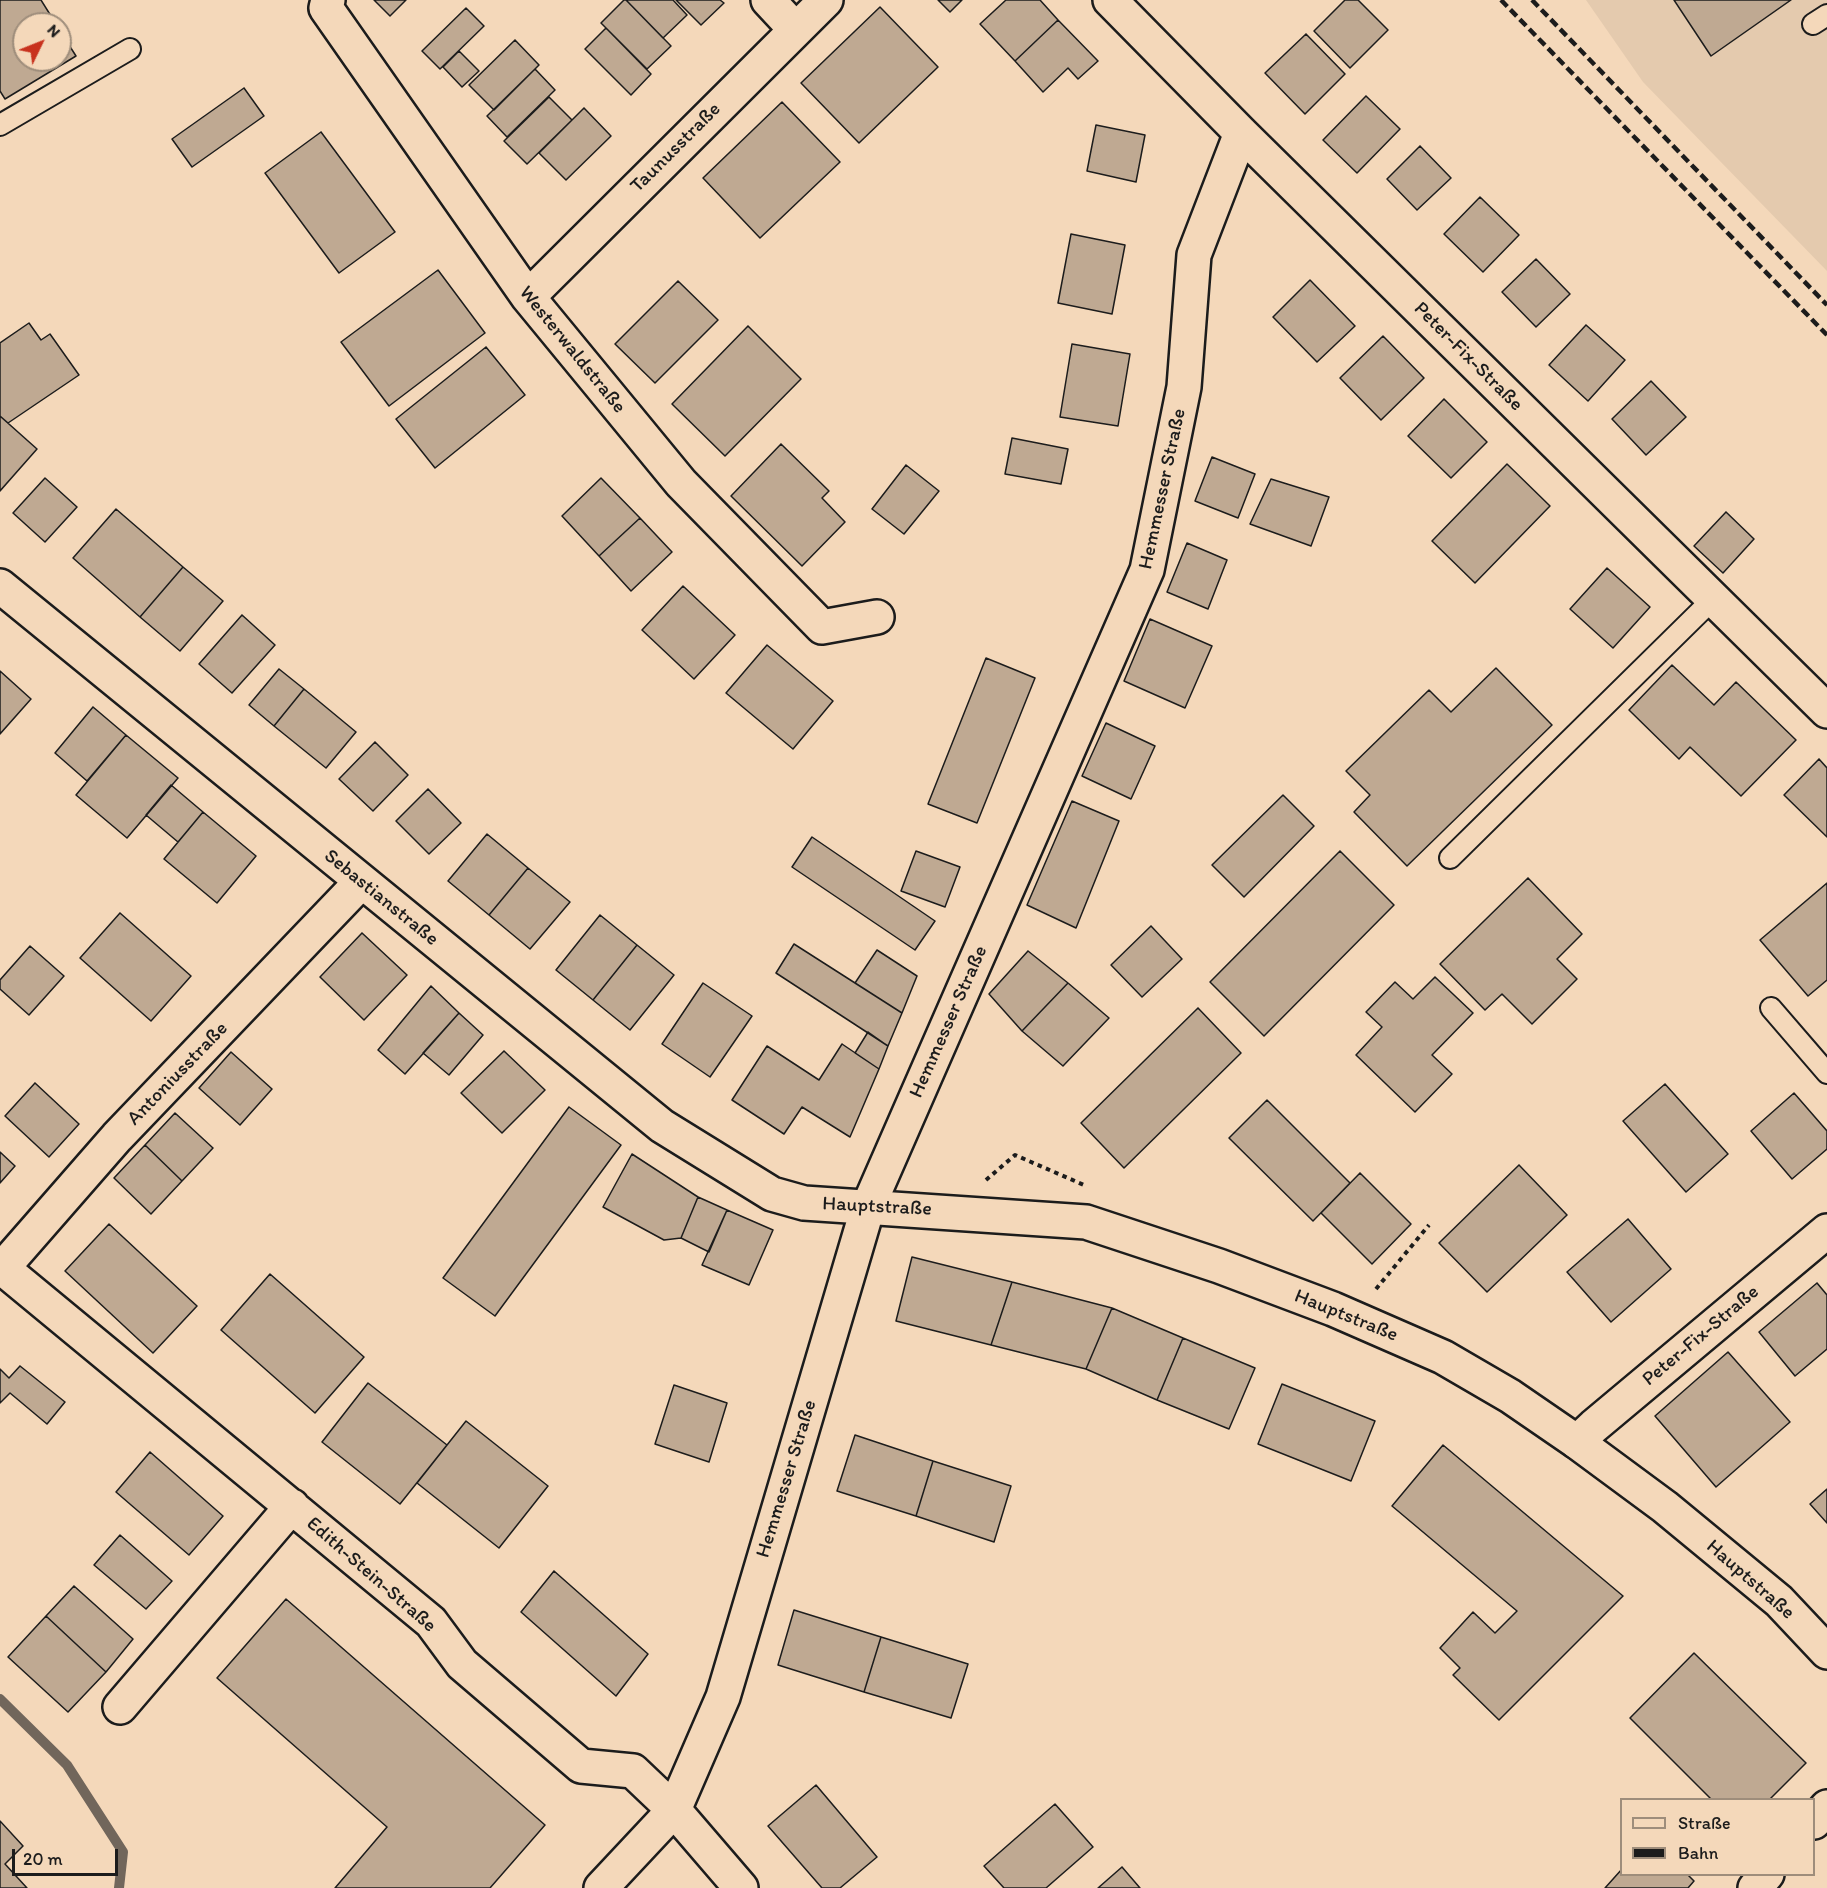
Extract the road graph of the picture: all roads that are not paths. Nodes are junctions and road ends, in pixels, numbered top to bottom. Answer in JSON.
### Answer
{"nodes":[{"id":1,"x":328,"y":0,"type":"edge"},
{"id":2,"x":768,"y":0,"type":"edge"},
{"id":3,"x":826,"y":0,"type":"edge"},
{"id":4,"x":1110,"y":0,"type":"edge"},
{"id":5,"x":795,"y":29,"type":"junction"},
{"id":6,"x":130,"y":50,"type":"dead end"},
{"id":7,"x":0,"y":124,"type":"edge"},
{"id":8,"x":1241,"y":133,"type":"junction"},
{"id":9,"x":528,"y":297,"type":"junction"},
{"id":10,"x":0,"y":586,"type":"edge"},
{"id":11,"x":1713,"y":599,"type":"junction"},
{"id":12,"x":877,"y":617,"type":"dead end"},
{"id":13,"x":1827,"y":711,"type":"edge"},
{"id":14,"x":1450,"y":858,"type":"dead end"},
{"id":15,"x":361,"y":882,"type":"junction"},
{"id":16,"x":1771,"y":1008,"type":"dead end"},
{"id":17,"x":1827,"y":1073,"type":"edge"},
{"id":18,"x":772,"y":1194,"type":"joint"},
{"id":19,"x":868,"y":1208,"type":"junction"},
{"id":20,"x":1827,"y":1231,"type":"edge"},
{"id":21,"x":1,"y":1268,"type":"edge"},
{"id":22,"x":1577,"y":1442,"type":"junction"},
{"id":23,"x":292,"y":1506,"type":"junction"},
{"id":24,"x":1827,"y":1652,"type":"edge"},
{"id":25,"x":120,"y":1707,"type":"dead end"},
{"id":26,"x":1827,"y":1807,"type":"edge"},
{"id":27,"x":674,"y":1810,"type":"junction"},
{"id":28,"x":1815,"y":1821,"type":"edge"},
{"id":29,"x":1766,"y":1876,"type":"edge"},
{"id":30,"x":601,"y":1888,"type":"edge"},
{"id":31,"x":741,"y":1888,"type":"edge"},
{"id":32,"x":1755,"y":1888,"type":"edge"}],
"edges":[{"from":1,"to":9,"type":"street","name":"Westerwaldstraße"},
{"from":2,"to":5,"type":"street"},
{"from":3,"to":5,"type":"street","name":"Taunusstraße"},
{"from":4,"to":8,"type":"street","name":"Peter-Fix-Straße"},
{"from":5,"to":9,"type":"street","name":"Taunusstraße"},
{"from":6,"to":7,"type":"lane"},
{"from":8,"to":11,"type":"street","name":"Peter-Fix-Straße"},
{"from":8,"to":19,"type":"street","name":"Hemmesser Straße"},
{"from":9,"to":12,"type":"street","name":"Westerwaldstraße"},
{"from":10,"to":15,"type":"street","name":"Sebastianstraße"},
{"from":11,"to":13,"type":"street","name":"Peter-Fix-Straße"},
{"from":11,"to":14,"type":"lane"},
{"from":15,"to":18,"type":"street","name":"Sebastianstraße"},
{"from":15,"to":21,"type":"street","name":"Antoniusstraße"},
{"from":16,"to":17,"type":"lane"},
{"from":18,"to":19,"type":"street","name":"Hauptstraße"},
{"from":19,"to":22,"type":"street","name":"Hauptstraße"},
{"from":19,"to":27,"type":"street","name":"Hemmesser Straße"},
{"from":20,"to":22,"type":"street","name":"Peter-Fix-Straße"},
{"from":21,"to":23,"type":"street","name":"Edith-Stein-Straße"},
{"from":22,"to":24,"type":"street","name":"Hauptstraße"},
{"from":23,"to":25,"type":"street","name":"Edith-Stein-Straße"},
{"from":23,"to":27,"type":"street","name":"Edith-Stein-Straße"},
{"from":26,"to":28,"type":"street"},
{"from":27,"to":30,"type":"street","name":"Hemmesser Straße"},
{"from":27,"to":31,"type":"street","name":"Edith-Stein-Straße"},
{"from":29,"to":32,"type":"street"}]}
